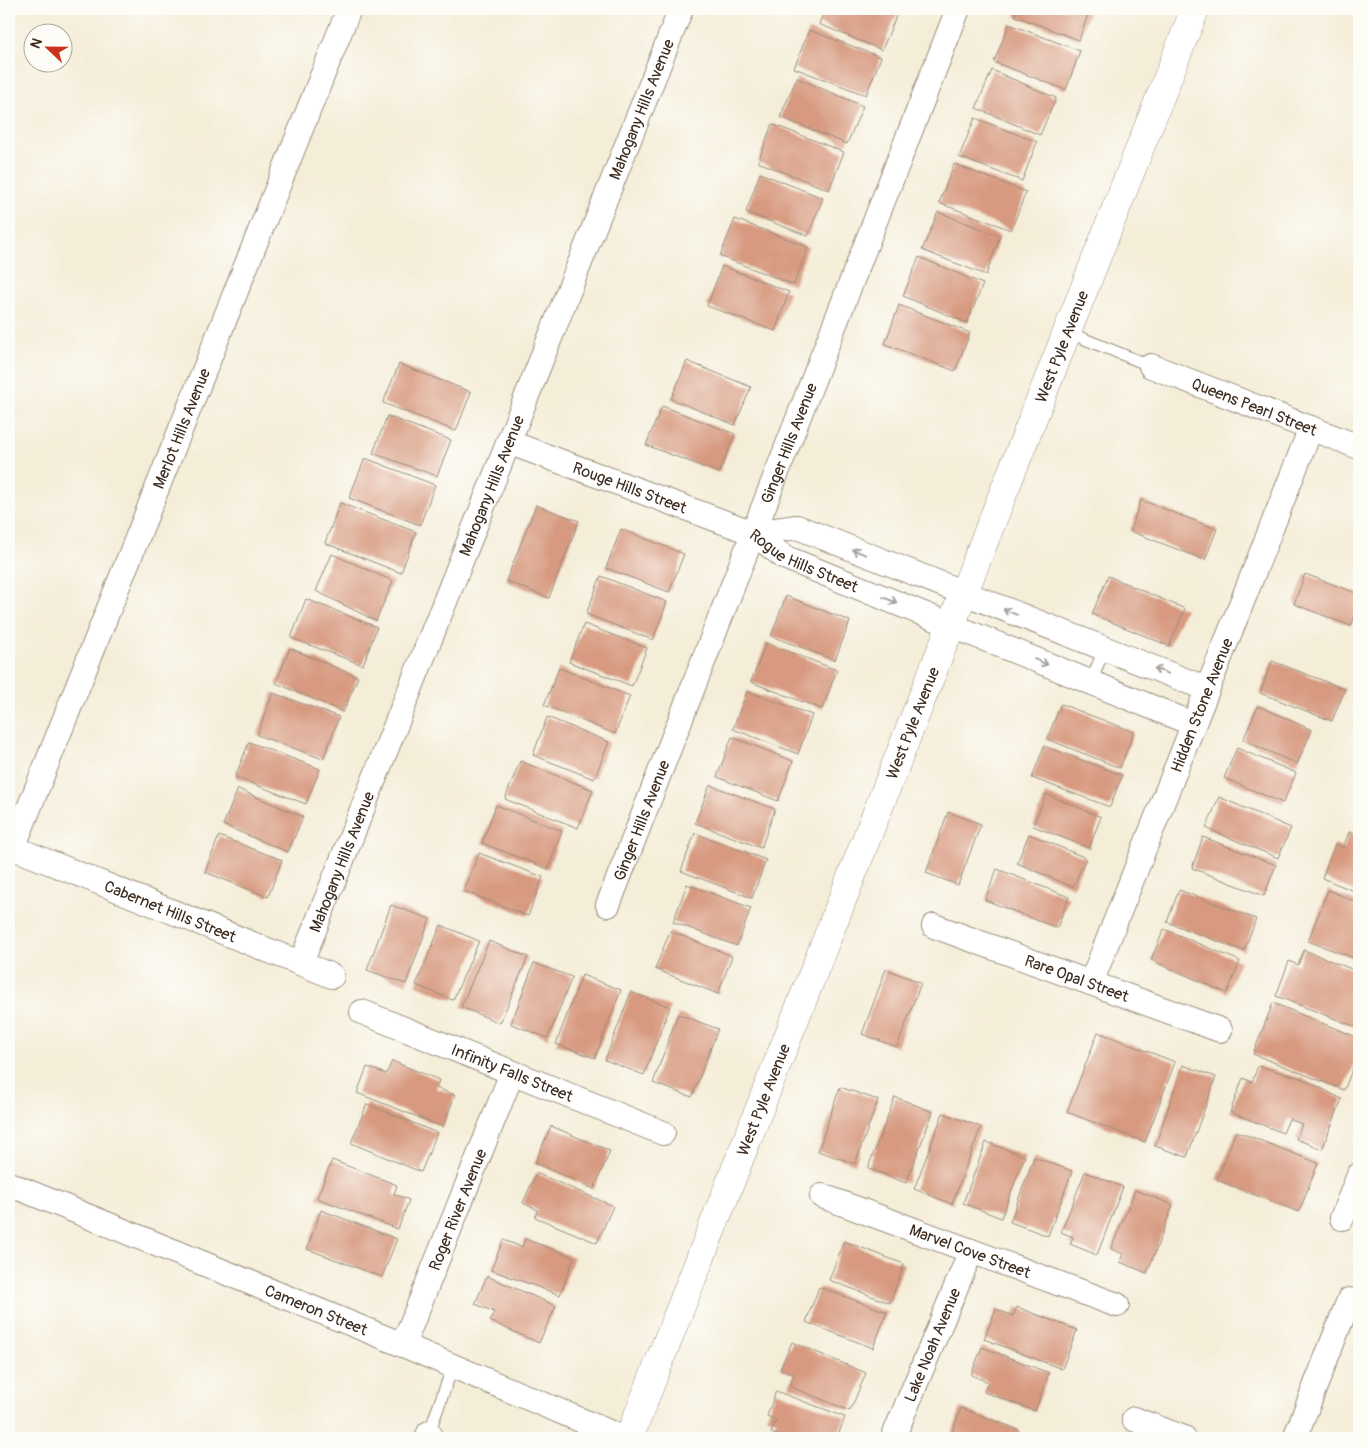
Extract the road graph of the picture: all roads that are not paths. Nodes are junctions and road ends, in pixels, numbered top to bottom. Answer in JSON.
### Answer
{"nodes":[{"id":1,"x":349,"y":9,"type":"edge"},
{"id":2,"x":681,"y":9,"type":"edge"},
{"id":3,"x":958,"y":9,"type":"edge"},
{"id":4,"x":1195,"y":9,"type":"edge"},
{"id":5,"x":1067,"y":332,"type":"junction"},
{"id":6,"x":1151,"y":366,"type":"joint"},
{"id":7,"x":1311,"y":428,"type":"junction"},
{"id":8,"x":508,"y":442,"type":"junction"},
{"id":9,"x":1359,"y":447,"type":"edge"},
{"id":10,"x":753,"y":533,"type":"junction"},
{"id":11,"x":964,"y":593,"type":"junction"},
{"id":12,"x":951,"y":625,"type":"junction"},
{"id":13,"x":1104,"y":649,"type":"junction"},
{"id":14,"x":1091,"y":682,"type":"junction"},
{"id":15,"x":1207,"y":689,"type":"junction"},
{"id":16,"x":1193,"y":724,"type":"junction"},
{"id":17,"x":11,"y":847,"type":"edge"},
{"id":18,"x":608,"y":905,"type":"dead end"},
{"id":19,"x":934,"y":926,"type":"dead end"},
{"id":20,"x":301,"y":963,"type":"junction"},
{"id":21,"x":332,"y":976,"type":"dead end"},
{"id":22,"x":1091,"y":983,"type":"junction"},
{"id":23,"x":362,"y":1012,"type":"dead end"},
{"id":24,"x":1220,"y":1030,"type":"dead end"},
{"id":25,"x":512,"y":1073,"type":"junction"},
{"id":26,"x":663,"y":1133,"type":"dead end"},
{"id":27,"x":1359,"y":1175,"type":"edge"},
{"id":28,"x":9,"y":1184,"type":"edge"},
{"id":29,"x":822,"y":1196,"type":"dead end"},
{"id":30,"x":1342,"y":1218,"type":"dead end"},
{"id":31,"x":971,"y":1251,"type":"junction"},
{"id":32,"x":1348,"y":1300,"type":"dead end"},
{"id":33,"x":1117,"y":1305,"type":"dead end"},
{"id":34,"x":403,"y":1345,"type":"junction"},
{"id":35,"x":453,"y":1366,"type":"junction"},
{"id":36,"x":1134,"y":1419,"type":"dead end"},
{"id":37,"x":428,"y":1436,"type":"edge"},
{"id":38,"x":624,"y":1438,"type":"edge"},
{"id":39,"x":629,"y":1438,"type":"edge"},
{"id":40,"x":893,"y":1438,"type":"edge"},
{"id":41,"x":1184,"y":1438,"type":"edge"},
{"id":42,"x":1295,"y":1438,"type":"edge"}],
"edges":[{"from":1,"to":17,"type":"street","name":"Merlot Hills Avenue"},
{"from":2,"to":8,"type":"street","name":"Mahogany Hills Avenue"},
{"from":3,"to":10,"type":"street","name":"Ginger Hills Avenue"},
{"from":4,"to":5,"type":"street","name":"West Pyle Avenue"},
{"from":5,"to":6,"type":"lane"},
{"from":5,"to":11,"type":"street","name":"West Pyle Avenue"},
{"from":6,"to":7,"type":"street","name":"Queens Pearl Street"},
{"from":7,"to":9,"type":"street","name":"Queens Pearl Street"},
{"from":7,"to":15,"type":"street","name":"Hidden Stone Avenue"},
{"from":8,"to":10,"type":"street","name":"Rouge Hills Street"},
{"from":8,"to":20,"type":"street","name":"Mahogany Hills Avenue"},
{"from":11,"to":10,"type":"street","name":"Rogue Hills Street","one_way":true},
{"from":10,"to":12,"type":"street","name":"Rogue Hills Street","one_way":true},
{"from":10,"to":18,"type":"street","name":"Ginger Hills Avenue"},
{"from":11,"to":12,"type":"street","name":"West Pyle Avenue"},
{"from":13,"to":11,"type":"street","name":"Rogue Hills Street","one_way":true},
{"from":12,"to":14,"type":"street","name":"Rogue Hills Street","one_way":true},
{"from":12,"to":39,"type":"street","name":"West Pyle Avenue"},
{"from":13,"to":14,"type":"lane"},
{"from":15,"to":13,"type":"street","name":"Rogue Hills Street","one_way":true},
{"from":14,"to":16,"type":"street","name":"Rogue Hills Street"},
{"from":15,"to":16,"type":"street","name":"Hidden Stone Avenue"},
{"from":16,"to":22,"type":"street","name":"Hidden Stone Avenue"},
{"from":17,"to":20,"type":"street","name":"Cabernet Hills Street"},
{"from":19,"to":22,"type":"street","name":"Rare Opal Street"},
{"from":20,"to":21,"type":"street","name":"Cabernet Hills Street"},
{"from":22,"to":24,"type":"street","name":"Rare Opal Street"},
{"from":23,"to":25,"type":"street","name":"Infinity Falls Street"},
{"from":25,"to":26,"type":"street","name":"Infinity Falls Street"},
{"from":25,"to":34,"type":"street","name":"Roger River Avenue"},
{"from":27,"to":30,"type":"street"},
{"from":28,"to":34,"type":"street","name":"Cameron Street"},
{"from":29,"to":31,"type":"street","name":"Marvel Cove Street"},
{"from":31,"to":33,"type":"street","name":"Marvel Cove Street"},
{"from":31,"to":40,"type":"street","name":"Lake Noah Avenue"},
{"from":32,"to":42,"type":"street"},
{"from":34,"to":35,"type":"street","name":"Cameron Street"},
{"from":35,"to":37,"type":"lane"},
{"from":35,"to":38,"type":"street","name":"Cameron Street"},
{"from":36,"to":41,"type":"street"}]}
